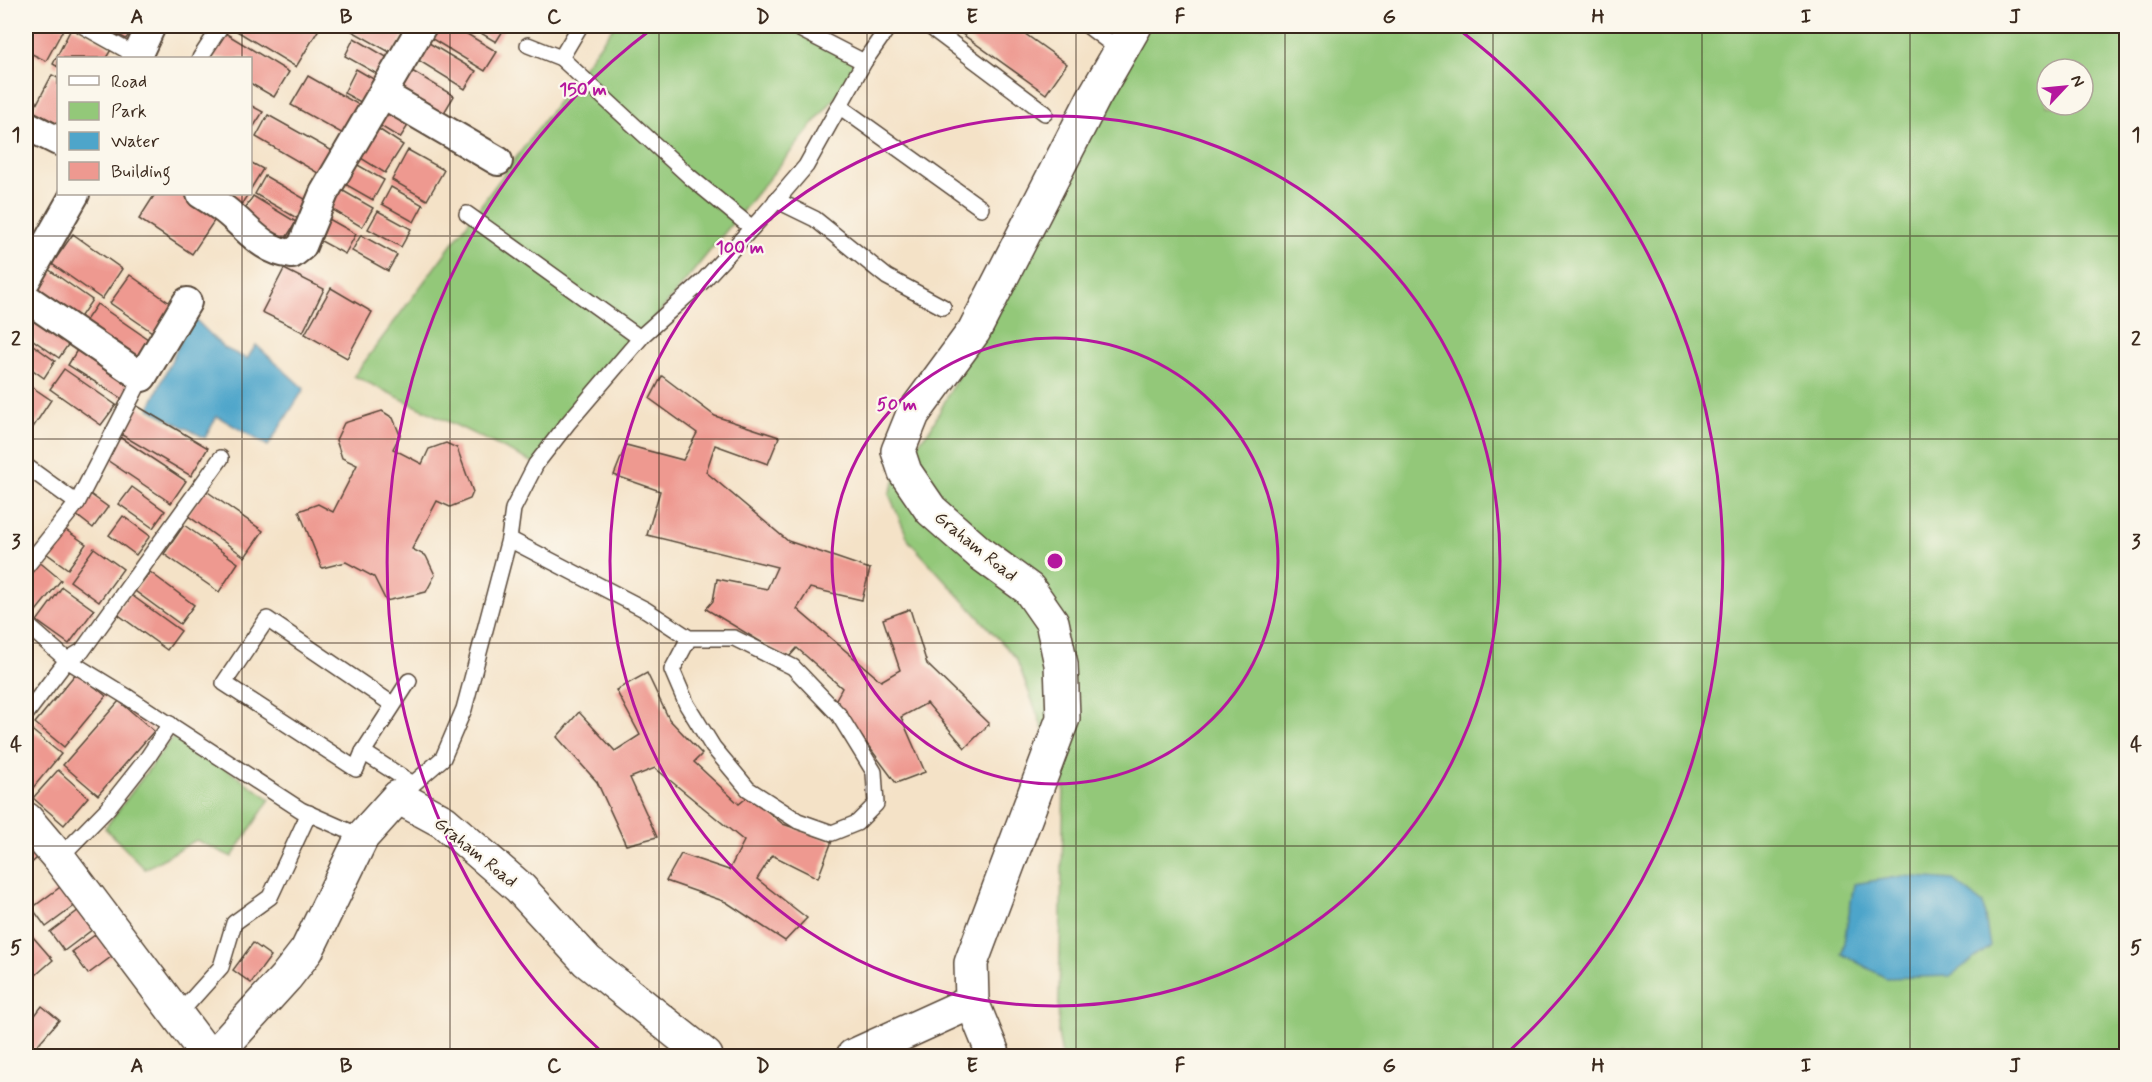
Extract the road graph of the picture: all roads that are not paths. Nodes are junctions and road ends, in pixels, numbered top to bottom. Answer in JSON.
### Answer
{"nodes":[{"id":1,"x":83,"y":26,"type":"edge"},
{"id":2,"x":151,"y":26,"type":"edge"},
{"id":3,"x":221,"y":26,"type":"edge"},
{"id":4,"x":422,"y":26,"type":"edge"},
{"id":5,"x":580,"y":26,"type":"edge"},
{"id":6,"x":794,"y":26,"type":"edge"},
{"id":7,"x":889,"y":26,"type":"edge"},
{"id":8,"x":929,"y":26,"type":"edge"},
{"id":9,"x":1088,"y":26,"type":"edge"},
{"id":10,"x":1128,"y":38,"type":"edge"},
{"id":11,"x":528,"y":45,"type":"dead end"},
{"id":12,"x":137,"y":57,"type":"edge"},
{"id":13,"x":201,"y":57,"type":"edge"},
{"id":14,"x":561,"y":58,"type":"junction"},
{"id":15,"x":864,"y":62,"type":"junction"},
{"id":16,"x":383,"y":94,"type":"junction"},
{"id":17,"x":839,"y":106,"type":"junction"},
{"id":18,"x":1045,"y":113,"type":"dead end"},
{"id":19,"x":26,"y":125,"type":"edge"},
{"id":20,"x":57,"y":140,"type":"edge"},
{"id":21,"x":498,"y":161,"type":"dead end"},
{"id":22,"x":74,"y":195,"type":"edge"},
{"id":23,"x":207,"y":195,"type":"edge"},
{"id":24,"x":776,"y":200,"type":"junction"},
{"id":25,"x":981,"y":208,"type":"dead end"},
{"id":26,"x":467,"y":214,"type":"dead end"},
{"id":27,"x":752,"y":228,"type":"junction"},
{"id":28,"x":26,"y":280,"type":"edge"},
{"id":29,"x":26,"y":298,"type":"edge"},
{"id":30,"x":187,"y":302,"type":"dead end"},
{"id":31,"x":943,"y":307,"type":"dead end"},
{"id":32,"x":640,"y":338,"type":"junction"},
{"id":33,"x":142,"y":377,"type":"junction"},
{"id":34,"x":220,"y":458,"type":"dead end"},
{"id":35,"x":26,"y":466,"type":"edge"},
{"id":36,"x":77,"y":502,"type":"junction"},
{"id":37,"x":509,"y":539,"type":"junction"},
{"id":38,"x":26,"y":567,"type":"edge"},
{"id":39,"x":26,"y":624,"type":"edge"},
{"id":40,"x":689,"y":638,"type":"junction"},
{"id":41,"x":67,"y":660,"type":"junction"},
{"id":42,"x":409,"y":681,"type":"dead end"},
{"id":43,"x":393,"y":704,"type":"junction"},
{"id":44,"x":26,"y":714,"type":"edge"},
{"id":45,"x":170,"y":724,"type":"junction"},
{"id":46,"x":363,"y":752,"type":"junction"},
{"id":47,"x":406,"y":790,"type":"junction"},
{"id":48,"x":309,"y":813,"type":"junction"},
{"id":49,"x":26,"y":819,"type":"edge"},
{"id":50,"x":362,"y":837,"type":"junction"},
{"id":51,"x":59,"y":858,"type":"junction"},
{"id":52,"x":972,"y":1002,"type":"junction"},
{"id":53,"x":177,"y":1016,"type":"junction"},
{"id":54,"x":208,"y":1056,"type":"edge"},
{"id":55,"x":214,"y":1056,"type":"edge"},
{"id":56,"x":706,"y":1056,"type":"edge"},
{"id":57,"x":853,"y":1056,"type":"edge"},
{"id":58,"x":994,"y":1056,"type":"edge"}],
"edges":[{"from":1,"to":12,"type":"lane"},
{"from":2,"to":12,"type":"street"},
{"from":3,"to":13,"type":"lane"},
{"from":4,"to":16,"type":"street"},
{"from":5,"to":14,"type":"lane"},
{"from":6,"to":15,"type":"lane"},
{"from":7,"to":15,"type":"lane"},
{"from":8,"to":18,"type":"lane"},
{"from":9,"to":10,"type":"lane"},
{"from":10,"to":52,"type":"street","name":"Graham Road"},
{"from":11,"to":14,"type":"lane"},
{"from":14,"to":27,"type":"lane"},
{"from":15,"to":17,"type":"lane"},
{"from":16,"to":21,"type":"street"},
{"from":16,"to":23,"type":"street"},
{"from":17,"to":24,"type":"lane"},
{"from":17,"to":25,"type":"lane"},
{"from":19,"to":20,"type":"street"},
{"from":22,"to":28,"type":"street"},
{"from":24,"to":27,"type":"lane"},
{"from":24,"to":31,"type":"lane"},
{"from":26,"to":32,"type":"lane"},
{"from":27,"to":32,"type":"lane"},
{"from":29,"to":33,"type":"street"},
{"from":30,"to":33,"type":"street"},
{"from":32,"to":37,"type":"lane"},
{"from":33,"to":36,"type":"lane"},
{"from":34,"to":41,"type":"lane"},
{"from":35,"to":36,"type":"lane"},
{"from":36,"to":38,"type":"lane"},
{"from":37,"to":40,"type":"lane"},
{"from":37,"to":47,"type":"lane"},
{"from":39,"to":41,"type":"lane"},
{"from":40,"to":40,"type":"lane"},
{"from":41,"to":44,"type":"lane"},
{"from":41,"to":45,"type":"lane"},
{"from":42,"to":43,"type":"lane"},
{"from":43,"to":46,"type":"lane"},
{"from":43,"to":46,"type":"lane"},
{"from":45,"to":48,"type":"lane"},
{"from":45,"to":51,"type":"lane"},
{"from":46,"to":47,"type":"lane"},
{"from":47,"to":50,"type":"street"},
{"from":47,"to":56,"type":"street","name":"Graham Road"},
{"from":48,"to":50,"type":"lane"},
{"from":48,"to":53,"type":"lane"},
{"from":49,"to":51,"type":"street"},
{"from":50,"to":55,"type":"street"},
{"from":51,"to":53,"type":"street"},
{"from":52,"to":57,"type":"street"},
{"from":52,"to":58,"type":"street","name":"Graham Road"},
{"from":53,"to":54,"type":"street"}]}
